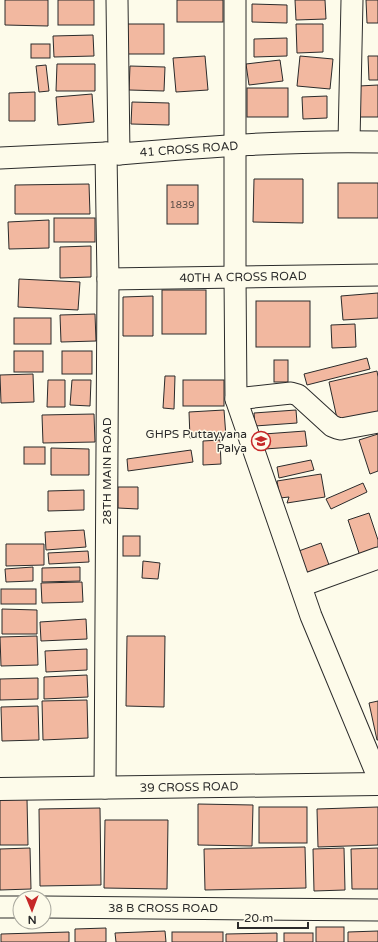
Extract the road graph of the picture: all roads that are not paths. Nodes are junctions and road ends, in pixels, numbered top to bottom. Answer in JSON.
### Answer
{"nodes":[{"id":1,"x":117,"y":0,"type":"edge"},
{"id":2,"x":235,"y":0,"type":"edge"},
{"id":3,"x":352,"y":0,"type":"edge"},
{"id":4,"x":349,"y":141,"type":"junction"},
{"id":5,"x":378,"y":142,"type":"edge"},
{"id":6,"x":235,"y":145,"type":"junction"},
{"id":7,"x":113,"y":153,"type":"junction"},
{"id":8,"x":0,"y":158,"type":"edge"},
{"id":9,"x":378,"y":275,"type":"edge"},
{"id":10,"x":235,"y":276,"type":"junction"},
{"id":11,"x":108,"y":279,"type":"junction"},
{"id":12,"x":236,"y":399,"type":"junction"},
{"id":13,"x":378,"y":422,"type":"edge"},
{"id":14,"x":378,"y":558,"type":"edge"},
{"id":15,"x":300,"y":586,"type":"junction"},
{"id":16,"x":378,"y":777,"type":"edge"},
{"id":17,"x":378,"y":784,"type":"edge"},
{"id":18,"x":104,"y":788,"type":"junction"},
{"id":19,"x":0,"y":789,"type":"edge"},
{"id":20,"x":0,"y":907,"type":"edge"},
{"id":21,"x":12,"y":907,"type":"edge"},
{"id":22,"x":52,"y":907,"type":"edge"},
{"id":23,"x":378,"y":910,"type":"edge"}],
"edges":[{"from":1,"to":7,"type":"street","name":"28TH MAIN ROAD"},
{"from":2,"to":6,"type":"street"},
{"from":3,"to":4,"type":"street"},
{"from":4,"to":5,"type":"street","name":"41 CROSS ROAD"},
{"from":4,"to":6,"type":"street","name":"41 CROSS ROAD"},
{"from":6,"to":7,"type":"street","name":"41 CROSS ROAD"},
{"from":6,"to":10,"type":"street"},
{"from":7,"to":8,"type":"street","name":"41 CROSS ROAD"},
{"from":7,"to":11,"type":"street","name":"28TH MAIN ROAD"},
{"from":9,"to":10,"type":"street","name":"40TH A CROSS ROAD"},
{"from":10,"to":11,"type":"street","name":"40TH A CROSS ROAD"},
{"from":10,"to":12,"type":"street"},
{"from":11,"to":18,"type":"street","name":"28TH MAIN ROAD"},
{"from":12,"to":13,"type":"street"},
{"from":12,"to":15,"type":"street"},
{"from":14,"to":15,"type":"street"},
{"from":15,"to":16,"type":"street"},
{"from":17,"to":18,"type":"street","name":"39 CROSS ROAD"},
{"from":18,"to":19,"type":"street","name":"39 CROSS ROAD"},
{"from":20,"to":21,"type":"street"},
{"from":22,"to":23,"type":"street","name":"38 B CROSS ROAD"}]}
